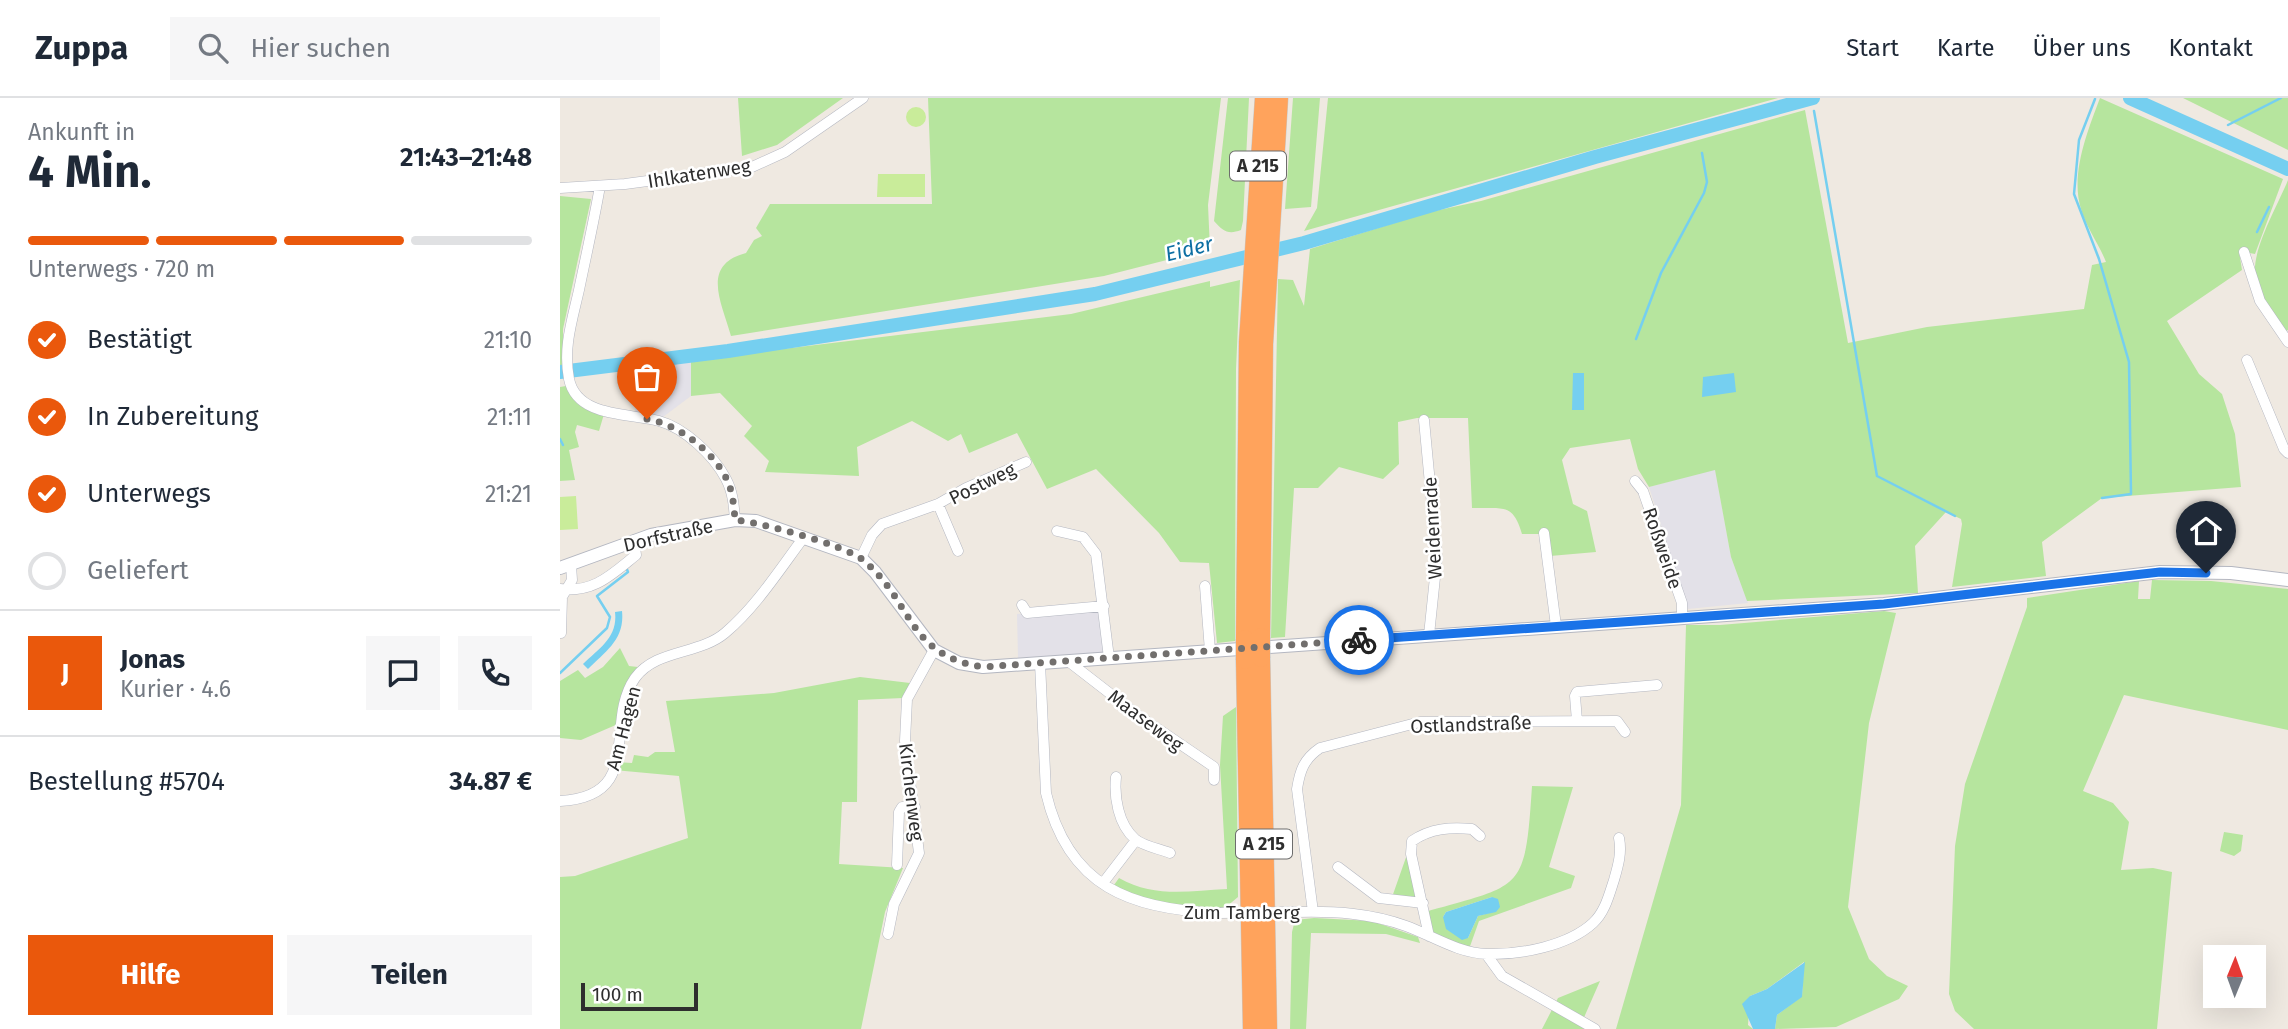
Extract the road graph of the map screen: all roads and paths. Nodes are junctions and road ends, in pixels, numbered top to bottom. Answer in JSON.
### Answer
{"nodes":[{"id":1,"x":863,"y":98,"type":"edge"},
{"id":2,"x":1264,"y":98,"type":"edge"},
{"id":3,"x":1279,"y":98,"type":"edge"},
{"id":4,"x":600,"y":186,"type":"junction"},
{"id":5,"x":560,"y":188,"type":"edge"},
{"id":6,"x":1262,"y":231,"type":"junction"},
{"id":7,"x":2244,"y":252,"type":"dead end"},
{"id":8,"x":2288,"y":342,"type":"edge"},
{"id":9,"x":2247,"y":360,"type":"dead end"},
{"id":10,"x":1424,"y":420,"type":"dead end"},
{"id":11,"x":2288,"y":453,"type":"edge"},
{"id":12,"x":1026,"y":462,"type":"dead end"},
{"id":13,"x":1634,"y":481,"type":"dead end"},
{"id":14,"x":938,"y":504,"type":"junction"},
{"id":15,"x":735,"y":520,"type":"junction"},
{"id":16,"x":1057,"y":531,"type":"dead end"},
{"id":17,"x":1544,"y":533,"type":"dead end"},
{"id":18,"x":804,"y":537,"type":"junction"},
{"id":19,"x":634,"y":540,"type":"junction"},
{"id":20,"x":958,"y":551,"type":"dead end"},
{"id":21,"x":861,"y":558,"type":"junction"},
{"id":22,"x":566,"y":567,"type":"edge"},
{"id":23,"x":2288,"y":580,"type":"edge"},
{"id":24,"x":1205,"y":586,"type":"dead end"},
{"id":25,"x":563,"y":589,"type":"edge"},
{"id":26,"x":1022,"y":605,"type":"dead end"},
{"id":27,"x":1104,"y":606,"type":"junction"},
{"id":28,"x":1682,"y":618,"type":"junction"},
{"id":29,"x":1556,"y":626,"type":"junction"},
{"id":30,"x":561,"y":633,"type":"edge"},
{"id":31,"x":1429,"y":635,"type":"junction"},
{"id":32,"x":934,"y":650,"type":"junction"},
{"id":33,"x":1210,"y":651,"type":"junction"},
{"id":34,"x":1106,"y":658,"type":"junction"},
{"id":35,"x":1253,"y":659,"type":"junction"},
{"id":36,"x":1068,"y":661,"type":"junction"},
{"id":37,"x":1040,"y":663,"type":"junction"},
{"id":38,"x":1657,"y":685,"type":"dead end"},
{"id":39,"x":1577,"y":722,"type":"junction"},
{"id":40,"x":1625,"y":732,"type":"dead end"},
{"id":41,"x":1116,"y":777,"type":"dead end"},
{"id":42,"x":1214,"y":780,"type":"dead end"},
{"id":43,"x":560,"y":801,"type":"edge"},
{"id":44,"x":915,"y":807,"type":"junction"},
{"id":45,"x":1480,"y":836,"type":"dead end"},
{"id":46,"x":1619,"y":838,"type":"dead end"},
{"id":47,"x":1136,"y":840,"type":"junction"},
{"id":48,"x":1170,"y":853,"type":"dead end"},
{"id":49,"x":897,"y":865,"type":"dead end"},
{"id":50,"x":1338,"y":867,"type":"dead end"},
{"id":51,"x":1102,"y":883,"type":"junction"},
{"id":52,"x":1423,"y":903,"type":"junction"},
{"id":53,"x":1313,"y":912,"type":"junction"},
{"id":54,"x":888,"y":934,"type":"dead end"},
{"id":55,"x":1429,"y":936,"type":"junction"},
{"id":56,"x":1486,"y":954,"type":"junction"},
{"id":57,"x":1252,"y":1029,"type":"edge"},
{"id":58,"x":1268,"y":1029,"type":"edge"},
{"id":59,"x":1595,"y":1029,"type":"edge"}],
"edges":[{"from":1,"to":4,"type":"street","name":"Ihlkatenweg"},
{"from":2,"to":6,"type":"highway","number":"A 215"},
{"from":3,"to":6,"type":"highway","number":"A 215"},
{"from":4,"to":5,"type":"street","name":"Ihlkatenweg"},
{"from":4,"to":15,"type":"street"},
{"from":6,"to":35,"type":"highway","number":"A 215","bridge":true},
{"from":7,"to":8,"type":"street"},
{"from":9,"to":11,"type":"street"},
{"from":10,"to":31,"type":"street","name":"Weidenrade"},
{"from":12,"to":14,"type":"street","name":"Postweg"},
{"from":13,"to":28,"type":"street","name":"Roßweide"},
{"from":14,"to":20,"type":"street","name":"Postweg"},
{"from":14,"to":21,"type":"street","name":"Postweg"},
{"from":15,"to":18,"type":"street","name":"Dorfstraße"},
{"from":15,"to":19,"type":"street","name":"Dorfstraße"},
{"from":16,"to":27,"type":"street"},
{"from":17,"to":29,"type":"street"},
{"from":18,"to":21,"type":"street","name":"Dorfstraße"},
{"from":18,"to":43,"type":"street","name":"Am Hagen"},
{"from":19,"to":22,"type":"street","name":"Dorfstraße"},
{"from":19,"to":25,"type":"street"},
{"from":21,"to":32,"type":"street","name":"Dorfstraße"},
{"from":22,"to":25,"type":"street"},
{"from":23,"to":28,"type":"street","name":"Dorfstraße"},
{"from":24,"to":33,"type":"street"},
{"from":25,"to":30,"type":"street"},
{"from":26,"to":27,"type":"street"},
{"from":27,"to":34,"type":"street"},
{"from":28,"to":29,"type":"street","name":"Dorfstraße"},
{"from":29,"to":31,"type":"street","name":"Dorfstraße"},
{"from":31,"to":33,"type":"street","name":"Dorfstraße"},
{"from":32,"to":37,"type":"street","name":"Dorfstraße"},
{"from":32,"to":44,"type":"street","name":"Kirchenweg"},
{"from":33,"to":34,"type":"street","name":"Dorfstraße"},
{"from":34,"to":36,"type":"street","name":"Dorfstraße"},
{"from":35,"to":57,"type":"highway","number":"A 215"},
{"from":35,"to":58,"type":"highway","number":"A 215"},
{"from":36,"to":37,"type":"street","name":"Dorfstraße"},
{"from":36,"to":42,"type":"street","name":"Maaseweg"},
{"from":37,"to":51,"type":"street","name":"Zum Tamberg"},
{"from":38,"to":39,"type":"street"},
{"from":39,"to":40,"type":"street","name":"Ostlandstraße"},
{"from":39,"to":53,"type":"street","name":"Ostlandstraße"},
{"from":41,"to":47,"type":"street"},
{"from":44,"to":49,"type":"street"},
{"from":44,"to":54,"type":"street","name":"Kirchenweg"},
{"from":45,"to":52,"type":"street"},
{"from":46,"to":56,"type":"street"},
{"from":47,"to":48,"type":"street"},
{"from":47,"to":51,"type":"street"},
{"from":50,"to":52,"type":"street"},
{"from":51,"to":53,"type":"street","name":"Zum Tamberg","bridge":true},
{"from":52,"to":55,"type":"street"},
{"from":53,"to":55,"type":"street","name":"Zum Tamberg"},
{"from":55,"to":56,"type":"street","name":"Zum Tamberg"},
{"from":56,"to":59,"type":"street"}]}
